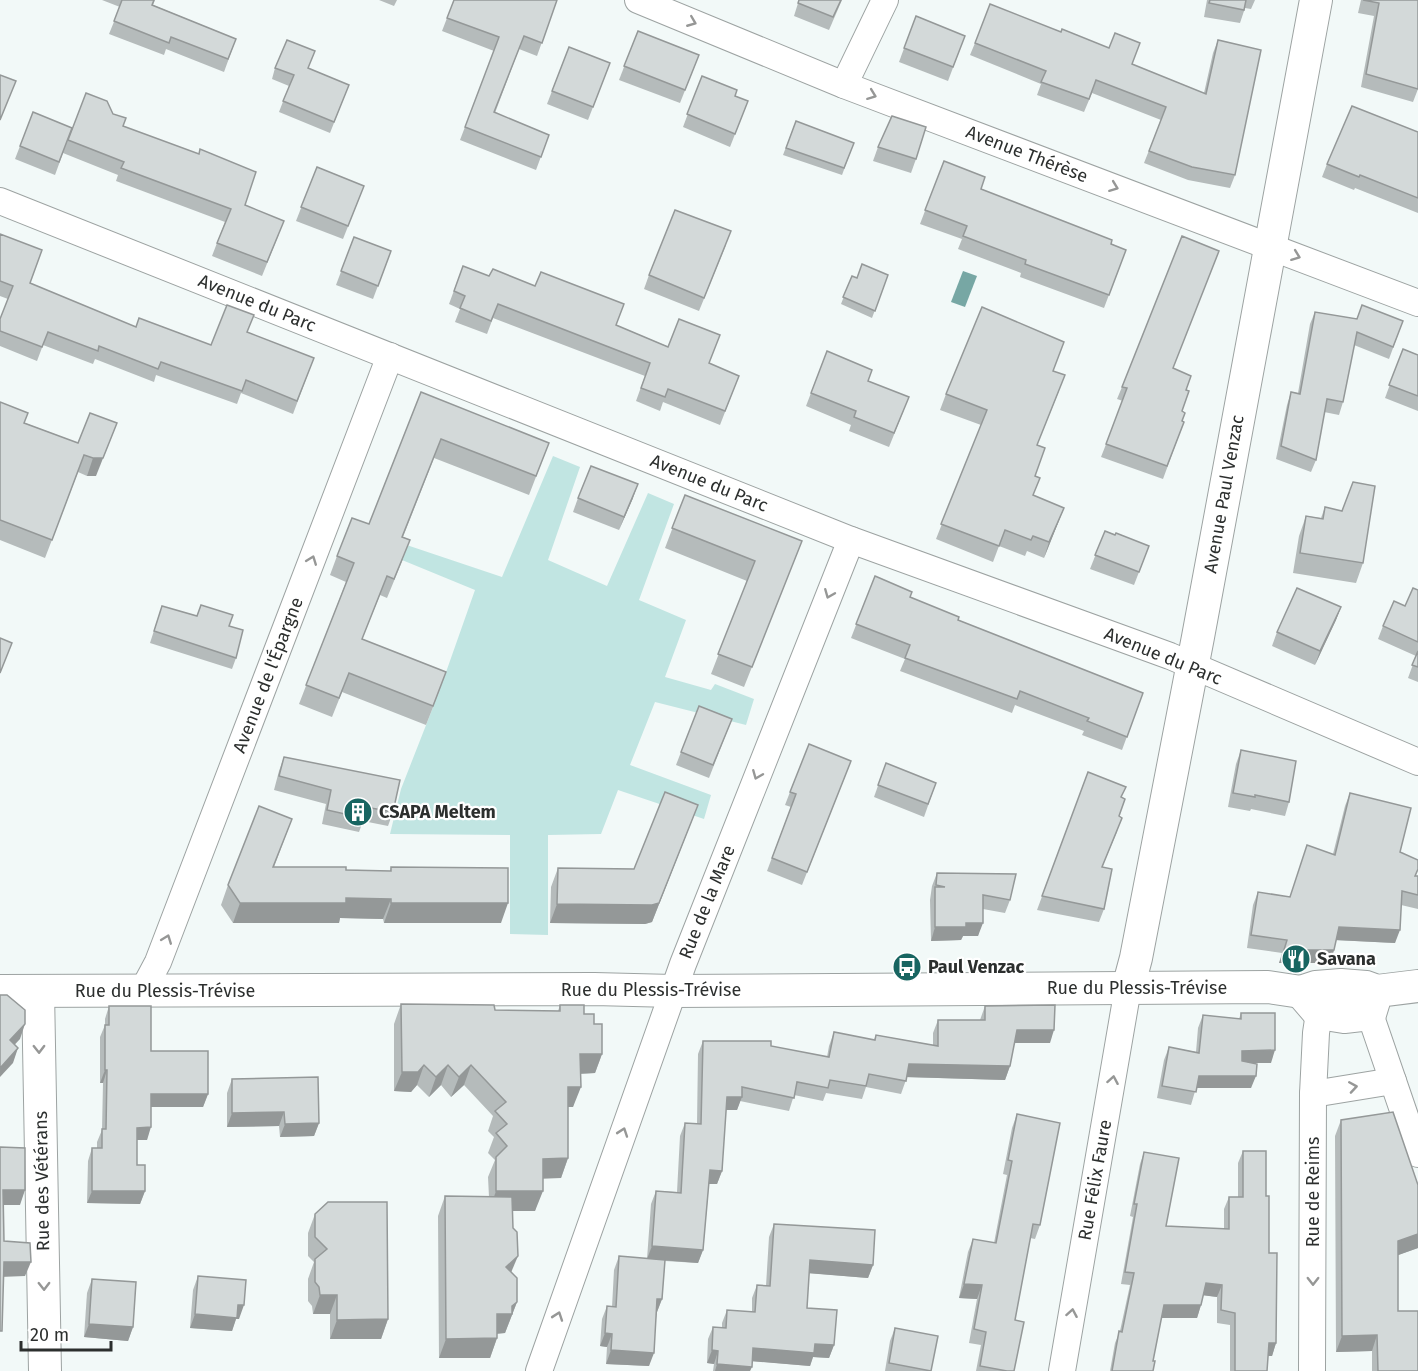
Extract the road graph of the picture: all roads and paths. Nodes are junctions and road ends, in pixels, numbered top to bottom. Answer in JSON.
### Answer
{"nodes":[{"id":1,"x":638,"y":0,"type":"edge"},
{"id":2,"x":885,"y":0,"type":"edge"},
{"id":3,"x":1316,"y":0,"type":"edge"},
{"id":4,"x":844,"y":85,"type":"junction"},
{"id":5,"x":0,"y":201,"type":"edge"},
{"id":6,"x":1269,"y":245,"type":"junction"},
{"id":7,"x":1418,"y":303,"type":"edge"},
{"id":8,"x":390,"y":356,"type":"junction"},
{"id":9,"x":851,"y":540,"type":"junction"},
{"id":10,"x":1191,"y":665,"type":"junction"},
{"id":11,"x":1418,"y":762,"type":"edge"},
{"id":12,"x":1418,"y":986,"type":"edge"},
{"id":13,"x":1128,"y":988,"type":"junction"},
{"id":14,"x":0,"y":991,"type":"edge"},
{"id":15,"x":38,"y":991,"type":"junction"},
{"id":16,"x":673,"y":991,"type":"junction"},
{"id":17,"x":142,"y":992,"type":"junction"},
{"id":18,"x":1310,"y":1003,"type":"junction"},
{"id":19,"x":1373,"y":1003,"type":"junction"},
{"id":20,"x":1393,"y":1081,"type":"junction"},
{"id":21,"x":1313,"y":1094,"type":"junction"},
{"id":22,"x":1418,"y":1154,"type":"edge"},
{"id":23,"x":45,"y":1371,"type":"edge"},
{"id":24,"x":538,"y":1371,"type":"edge"},
{"id":25,"x":1062,"y":1371,"type":"edge"},
{"id":26,"x":1312,"y":1371,"type":"edge"}],
"edges":[{"from":1,"to":4,"type":"street","name":"Avenue Thérèse","one_way":true},
{"from":2,"to":4,"type":"street"},
{"from":3,"to":6,"type":"street","name":"Avenue Paul Venzac"},
{"from":4,"to":6,"type":"street","name":"Avenue Thérèse","one_way":true},
{"from":5,"to":8,"type":"street","name":"Avenue du Parc"},
{"from":6,"to":7,"type":"street","name":"Avenue Thérèse","one_way":true},
{"from":6,"to":10,"type":"street","name":"Avenue Paul Venzac"},
{"from":8,"to":9,"type":"street","name":"Avenue du Parc"},
{"from":17,"to":8,"type":"street","name":"Avenue de l'Épargne","one_way":true},
{"from":9,"to":10,"type":"street","name":"Avenue du Parc"},
{"from":9,"to":16,"type":"street","name":"Rue de la Mare","one_way":true},
{"from":10,"to":11,"type":"street","name":"Avenue du Parc"},
{"from":10,"to":13,"type":"street","name":"Avenue Paul Venzac"},
{"from":12,"to":19,"type":"street","name":"Rue du Plessis-Trévise"},
{"from":13,"to":16,"type":"street","name":"Rue du Plessis-Trévise"},
{"from":13,"to":18,"type":"street","name":"Rue du Plessis-Trévise"},
{"from":25,"to":13,"type":"street","name":"Rue Félix Faure","one_way":true},
{"from":14,"to":15,"type":"street","name":"Rue du Plessis-Trévise"},
{"from":15,"to":17,"type":"street","name":"Rue du Plessis-Trévise"},
{"from":15,"to":23,"type":"street","name":"Rue des Vétérans","one_way":true},
{"from":16,"to":17,"type":"street","name":"Rue du Plessis-Trévise"},
{"from":24,"to":16,"type":"street","name":"Rue de la Mare","one_way":true},
{"from":18,"to":19,"type":"street","name":"Rue du Plessis-Trévise"},
{"from":18,"to":21,"type":"street","name":"Rue de Reims"},
{"from":19,"to":20,"type":"street"},
{"from":21,"to":20,"type":"street","one_way":true},
{"from":20,"to":22,"type":"street"},
{"from":21,"to":26,"type":"street","name":"Rue de Reims","one_way":true}]}
